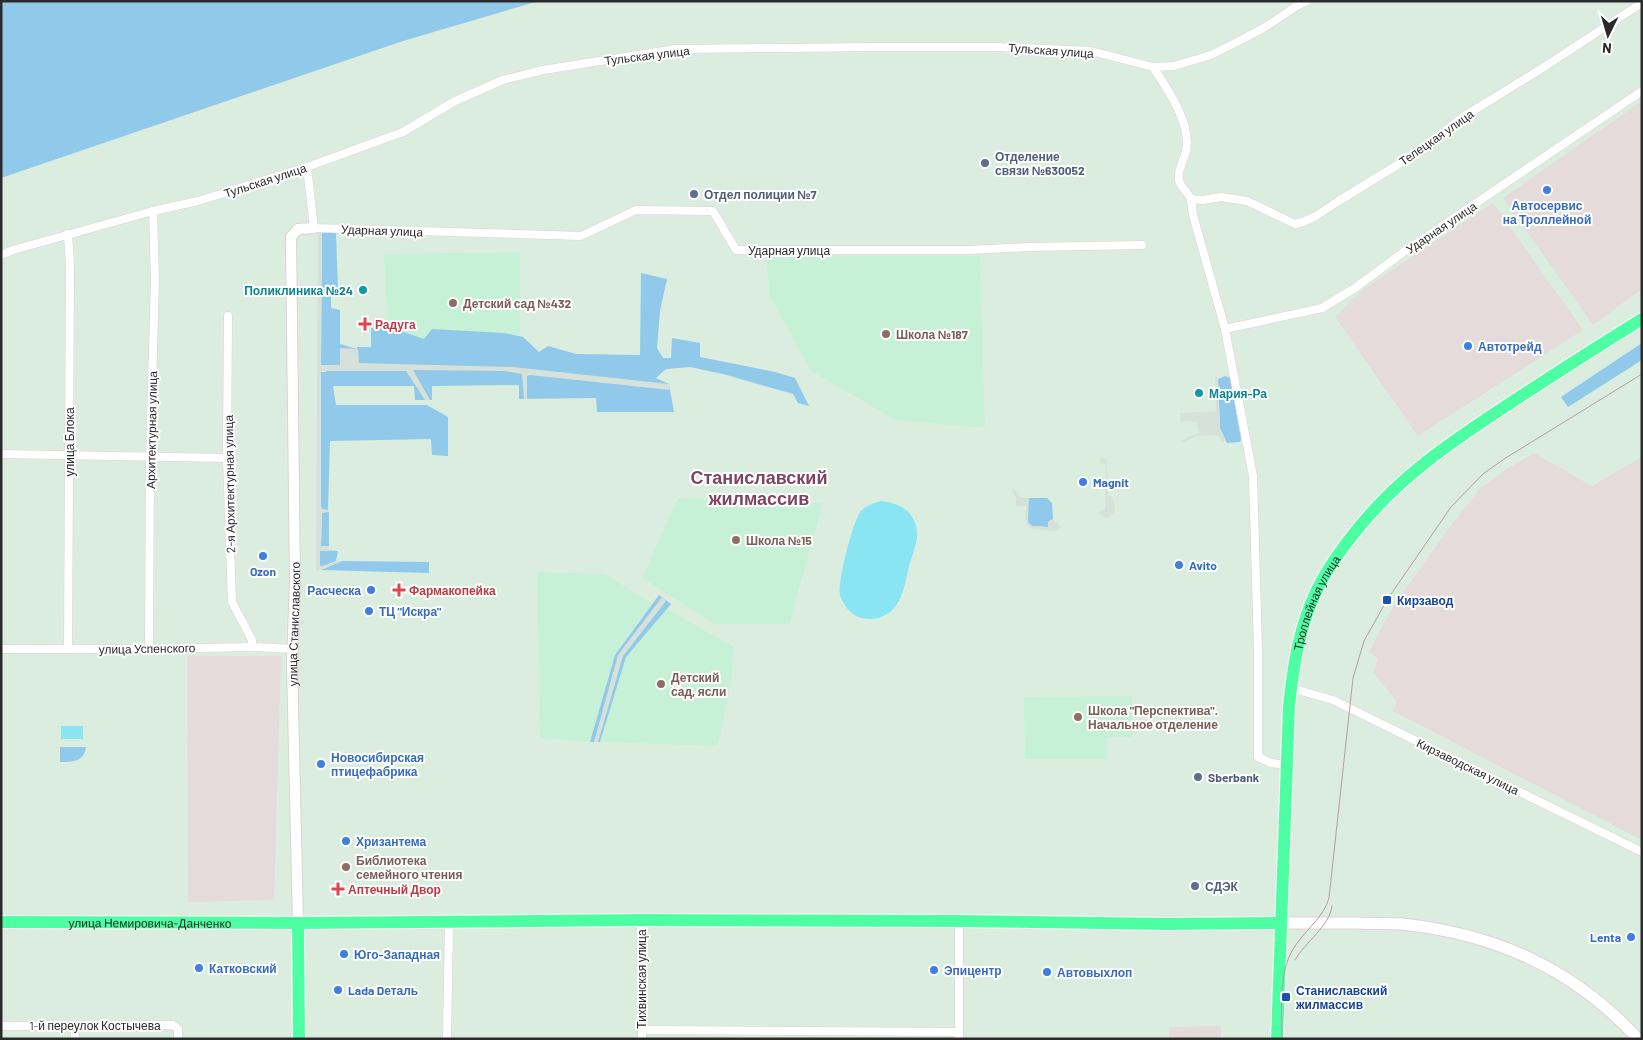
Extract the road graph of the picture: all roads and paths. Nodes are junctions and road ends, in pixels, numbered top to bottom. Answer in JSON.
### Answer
{"nodes":[{"id":1,"x":1307,"y":1,"type":"edge"},
{"id":2,"x":1642,"y":3,"type":"edge"},
{"id":3,"x":1152,"y":67,"type":"junction"},
{"id":4,"x":1642,"y":91,"type":"edge"},
{"id":5,"x":307,"y":167,"type":"junction"},
{"id":6,"x":1191,"y":200,"type":"junction"},
{"id":7,"x":153,"y":211,"type":"junction"},
{"id":8,"x":314,"y":228,"type":"junction"},
{"id":9,"x":68,"y":234,"type":"junction"},
{"id":10,"x":1142,"y":245,"type":"dead end"},
{"id":11,"x":1,"y":255,"type":"edge"},
{"id":12,"x":228,"y":316,"type":"dead end"},
{"id":13,"x":1642,"y":319,"type":"edge"},
{"id":14,"x":1225,"y":328,"type":"junction"},
{"id":15,"x":1,"y":454,"type":"edge"},
{"id":16,"x":69,"y":455,"type":"junction"},
{"id":17,"x":150,"y":457,"type":"junction"},
{"id":18,"x":227,"y":458,"type":"junction"},
{"id":19,"x":252,"y":647,"type":"junction"},
{"id":20,"x":1,"y":649,"type":"edge"},
{"id":21,"x":68,"y":649,"type":"junction"},
{"id":22,"x":149,"y":649,"type":"junction"},
{"id":23,"x":294,"y":649,"type":"junction"},
{"id":24,"x":1291,"y":688,"type":"junction"},
{"id":25,"x":1286,"y":765,"type":"junction"},
{"id":26,"x":1642,"y":852,"type":"edge"},
{"id":27,"x":640,"y":920,"type":"junction"},
{"id":28,"x":959,"y":921,"type":"junction"},
{"id":29,"x":1,"y":922,"type":"edge"},
{"id":30,"x":449,"y":922,"type":"junction"},
{"id":31,"x":298,"y":923,"type":"junction"},
{"id":32,"x":1281,"y":923,"type":"junction"},
{"id":33,"x":1,"y":1026,"type":"edge"},
{"id":34,"x":75,"y":1026,"type":"junction"},
{"id":35,"x":744,"y":1034,"type":"edge"},
{"id":36,"x":642,"y":1035,"type":"edge"},
{"id":37,"x":863,"y":1035,"type":"edge"},
{"id":38,"x":959,"y":1036,"type":"edge"},
{"id":39,"x":76,"y":1039,"type":"edge"},
{"id":40,"x":178,"y":1039,"type":"edge"},
{"id":41,"x":299,"y":1039,"type":"edge"},
{"id":42,"x":447,"y":1039,"type":"edge"},
{"id":43,"x":1277,"y":1039,"type":"edge"},
{"id":44,"x":1638,"y":1039,"type":"edge"}],
"edges":[{"from":1,"to":3,"type":"street","name":"Тульская улица"},
{"from":2,"to":6,"type":"street","name":"Телецкая улица"},
{"from":3,"to":5,"type":"street","name":"Тульская улица"},
{"from":3,"to":6,"type":"street"},
{"from":4,"to":14,"type":"street","name":"Ударная улица"},
{"from":5,"to":7,"type":"street","name":"Тульская улица"},
{"from":5,"to":8,"type":"street"},
{"from":6,"to":14,"type":"street"},
{"from":7,"to":9,"type":"street","name":"Тульская улица"},
{"from":7,"to":17,"type":"street","name":"Архитектурная улица"},
{"from":8,"to":10,"type":"street","name":"Ударная улица"},
{"from":8,"to":23,"type":"street","name":"улица Станиславского"},
{"from":9,"to":11,"type":"street","name":"Тульская улица"},
{"from":9,"to":16,"type":"street","name":"улица Блока"},
{"from":12,"to":18,"type":"street","name":"2-я Архитектурная улица"},
{"from":13,"to":24,"type":"main road","name":"Троллейная улица"},
{"from":14,"to":25,"type":"street"},
{"from":15,"to":16,"type":"street"},
{"from":16,"to":17,"type":"street"},
{"from":16,"to":21,"type":"street","name":"улица Блока"},
{"from":17,"to":18,"type":"street"},
{"from":17,"to":22,"type":"street","name":"Архитектурная улица"},
{"from":18,"to":19,"type":"street","name":"2-я Архитектурная улица"},
{"from":19,"to":22,"type":"street","name":"улица Успенского"},
{"from":19,"to":23,"type":"street","name":"улица Успенского"},
{"from":20,"to":21,"type":"street","name":"улица Успенского"},
{"from":21,"to":22,"type":"street","name":"улица Успенского"},
{"from":23,"to":31,"type":"street","name":"улица Станиславского"},
{"from":24,"to":25,"type":"main road","name":"Троллейная улица"},
{"from":24,"to":26,"type":"street","name":"Кирзаводская улица"},
{"from":25,"to":32,"type":"main road","name":"Троллейная улица"},
{"from":27,"to":28,"type":"main road","name":"улица Немировича-Данченко"},
{"from":27,"to":30,"type":"main road","name":"улица Немировича-Данченко"},
{"from":27,"to":36,"type":"street","name":"Тихвинская улица"},
{"from":28,"to":32,"type":"main road","name":"улица Немировича-Данченко"},
{"from":28,"to":38,"type":"street"},
{"from":29,"to":31,"type":"main road","name":"улица Немировича-Данченко"},
{"from":30,"to":31,"type":"main road","name":"улица Немировича-Данченко"},
{"from":30,"to":42,"type":"street"},
{"from":31,"to":41,"type":"main road","name":"улица Станиславского"},
{"from":32,"to":43,"type":"main road","name":"Троллейная улица"},
{"from":32,"to":44,"type":"main road"},
{"from":33,"to":34,"type":"street","name":"1-й переулок Костычева"},
{"from":34,"to":39,"type":"street"},
{"from":34,"to":40,"type":"street","name":"1-й переулок Костычева"},
{"from":35,"to":36,"type":"street"},
{"from":35,"to":37,"type":"street"},
{"from":37,"to":38,"type":"street"}]}
